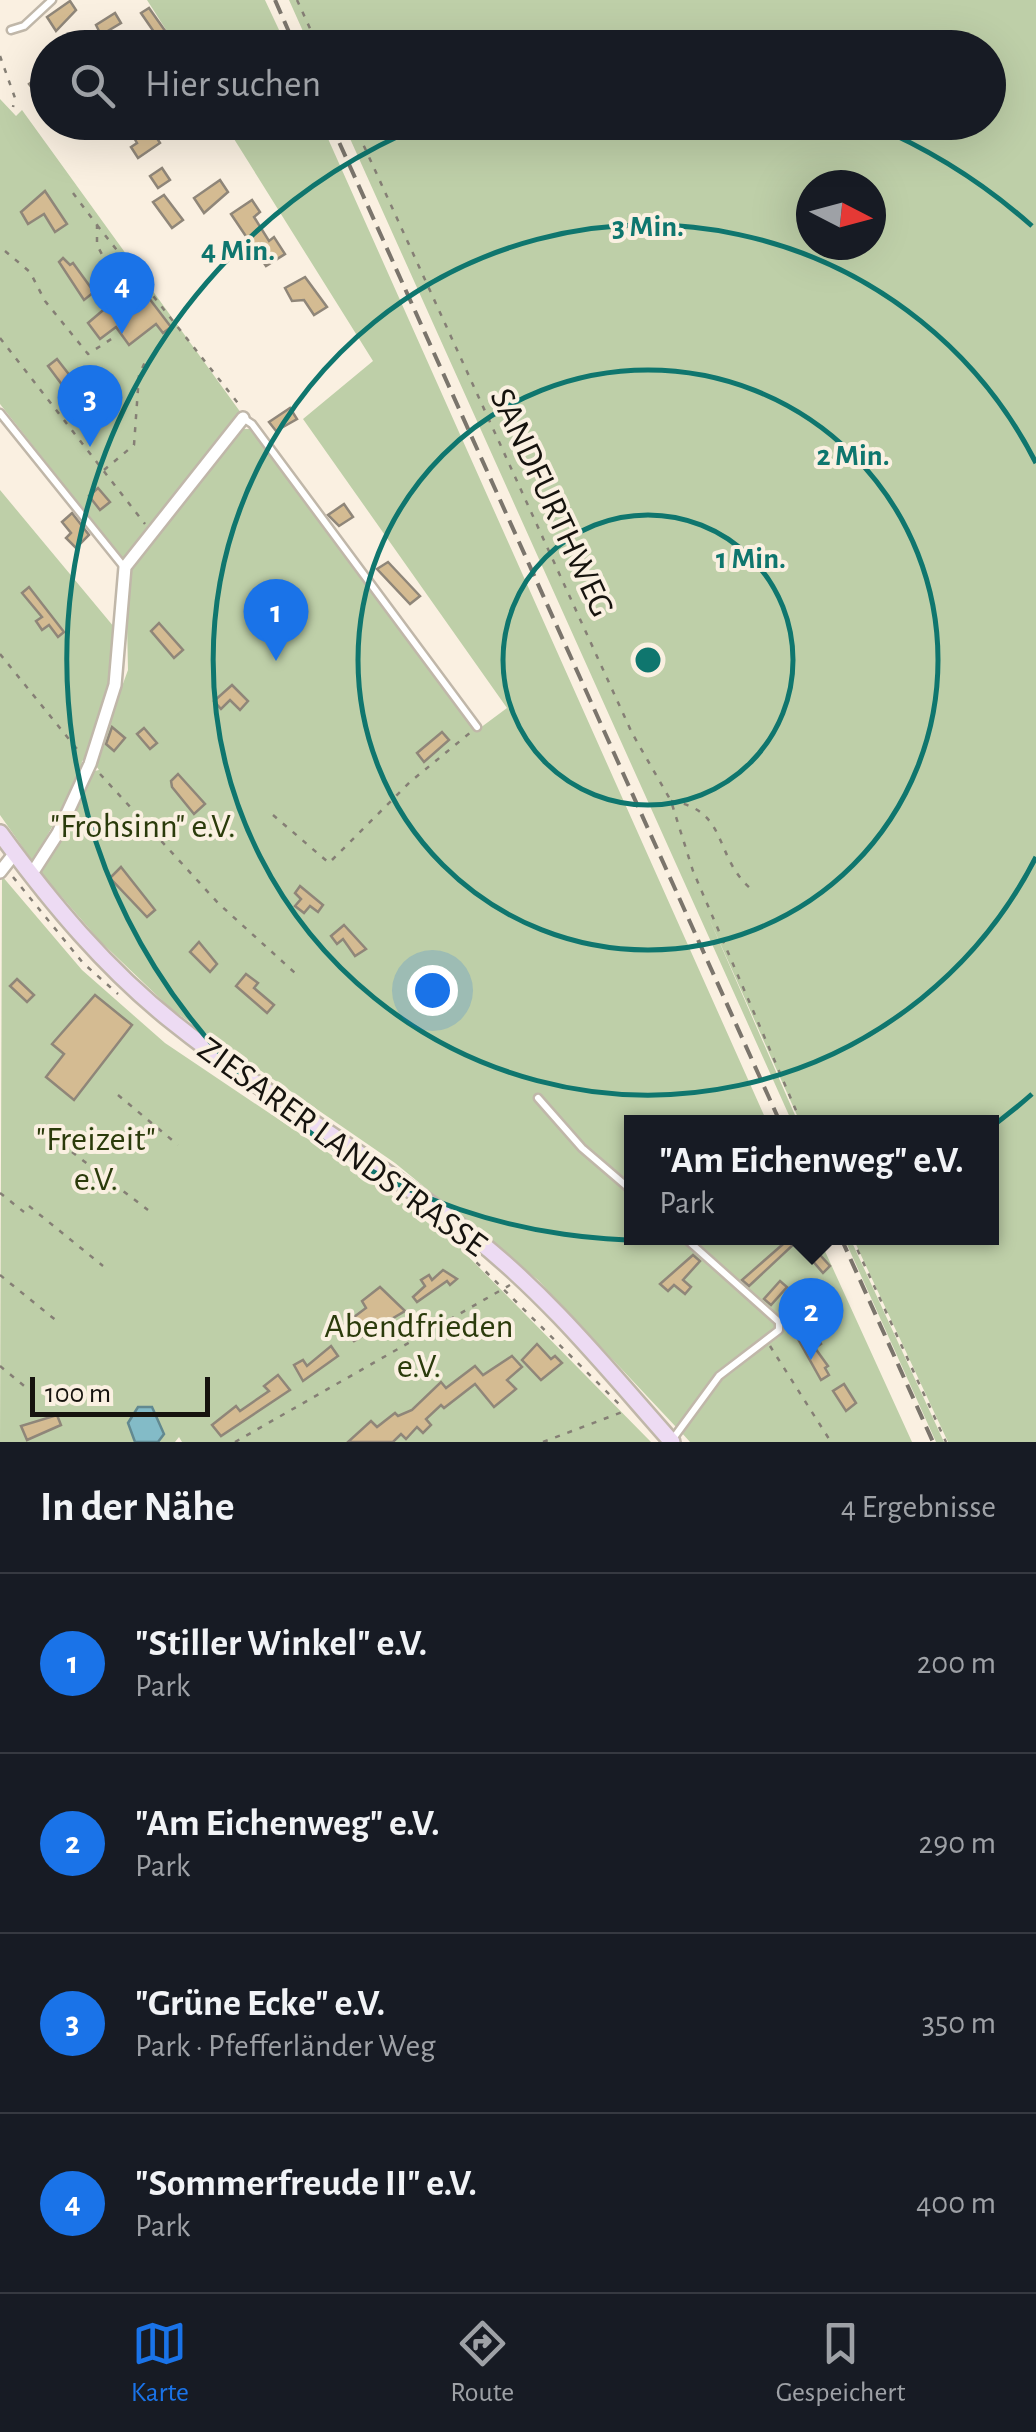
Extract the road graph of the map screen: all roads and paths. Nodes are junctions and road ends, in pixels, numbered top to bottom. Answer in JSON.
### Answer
{"nodes":[{"id":1,"x":52,"y":0,"type":"edge"},
{"id":2,"x":297,"y":0,"type":"edge"},
{"id":3,"x":11,"y":30,"type":"dead end"},
{"id":4,"x":311,"y":30,"type":"edge"},
{"id":5,"x":0,"y":56,"type":"edge"},
{"id":6,"x":13,"y":108,"type":"dead end"},
{"id":7,"x":361,"y":140,"type":"edge"},
{"id":8,"x":74,"y":193,"type":"dead end"},
{"id":9,"x":97,"y":225,"type":"junction"},
{"id":10,"x":5,"y":251,"type":"dead end"},
{"id":11,"x":106,"y":264,"type":"dead end"},
{"id":12,"x":116,"y":336,"type":"dead end"},
{"id":13,"x":0,"y":338,"type":"edge"},
{"id":14,"x":146,"y":362,"type":"dead end"},
{"id":15,"x":0,"y":413,"type":"edge"},
{"id":16,"x":245,"y":415,"type":"junction"},
{"id":17,"x":103,"y":471,"type":"junction"},
{"id":18,"x":148,"y":529,"type":"dead end"},
{"id":19,"x":125,"y":568,"type":"junction"},
{"id":20,"x":0,"y":654,"type":"edge"},
{"id":21,"x":477,"y":727,"type":"joint"},
{"id":22,"x":85,"y":759,"type":"dead end"},
{"id":23,"x":98,"y":772,"type":"dead end"},
{"id":24,"x":671,"y":801,"type":"junction"},
{"id":25,"x":272,"y":815,"type":"dead end"},
{"id":26,"x":0,"y":833,"type":"edge"},
{"id":27,"x":6,"y":864,"type":"edge"},
{"id":28,"x":31,"y":875,"type":"junction"},
{"id":29,"x":751,"y":889,"type":"dead end"},
{"id":30,"x":295,"y":973,"type":"dead end"},
{"id":31,"x":122,"y":997,"type":"dead end"},
{"id":32,"x":118,"y":1095,"type":"dead end"},
{"id":33,"x":538,"y":1098,"type":"dead end"},
{"id":34,"x":798,"y":1115,"type":"edge"},
{"id":35,"x":178,"y":1145,"type":"dead end"},
{"id":36,"x":72,"y":1152,"type":"dead end"},
{"id":37,"x":624,"y":1184,"type":"edge"},
{"id":38,"x":0,"y":1193,"type":"edge"},
{"id":39,"x":30,"y":1206,"type":"dead end"},
{"id":40,"x":148,"y":1210,"type":"dead end"},
{"id":41,"x":24,"y":1212,"type":"dead end"},
{"id":42,"x":450,"y":1237,"type":"dead end"},
{"id":43,"x":693,"y":1245,"type":"edge"},
{"id":44,"x":855,"y":1245,"type":"edge"},
{"id":45,"x":103,"y":1266,"type":"dead end"},
{"id":46,"x":0,"y":1275,"type":"edge"},
{"id":47,"x":519,"y":1277,"type":"junction"},
{"id":48,"x":505,"y":1288,"type":"junction"},
{"id":49,"x":58,"y":1322,"type":"dead end"},
{"id":50,"x":771,"y":1347,"type":"dead end"},
{"id":51,"x":0,"y":1366,"type":"edge"},
{"id":52,"x":30,"y":1390,"type":"dead end"},
{"id":53,"x":631,"y":1406,"type":"junction"},
{"id":54,"x":635,"y":1421,"type":"dead end"},
{"id":55,"x":672,"y":1441,"type":"edge"},
{"id":56,"x":235,"y":1442,"type":"edge"},
{"id":57,"x":543,"y":1442,"type":"edge"},
{"id":58,"x":831,"y":1442,"type":"edge"},
{"id":59,"x":946,"y":1442,"type":"edge"}],
"edges":[{"from":1,"to":3,"type":"lane"},
{"from":2,"to":4,"type":"path"},
{"from":5,"to":6,"type":"path"},
{"from":7,"to":24,"type":"path","name":"SANDFURTHWEG"},
{"from":8,"to":9,"type":"path"},
{"from":9,"to":11,"type":"path"},
{"from":9,"to":16,"type":"path"},
{"from":10,"to":12,"type":"path"},
{"from":13,"to":17,"type":"path"},
{"from":14,"to":17,"type":"path"},
{"from":15,"to":19,"type":"lane"},
{"from":16,"to":19,"type":"street"},
{"from":16,"to":21,"type":"lane"},
{"from":17,"to":18,"type":"path"},
{"from":19,"to":28,"type":"street"},
{"from":20,"to":22,"type":"path"},
{"from":21,"to":25,"type":"path"},
{"from":23,"to":30,"type":"path"},
{"from":24,"to":29,"type":"path"},
{"from":24,"to":34,"type":"path","name":"SANDFURTHWEG"},
{"from":26,"to":27,"type":"main road","name":"ZIESARER LANDSTRASSE"},
{"from":27,"to":28,"type":"main road","name":"ZIESARER LANDSTRASSE"},
{"from":27,"to":31,"type":"path"},
{"from":28,"to":47,"type":"main road","name":"ZIESARER LANDSTRASSE"},
{"from":32,"to":35,"type":"path"},
{"from":33,"to":37,"type":"lane"},
{"from":36,"to":40,"type":"path"},
{"from":38,"to":41,"type":"path"},
{"from":39,"to":45,"type":"path"},
{"from":42,"to":48,"type":"path"},
{"from":43,"to":55,"type":"lane","name":"ZIESARER LANDSTRASSE"},
{"from":44,"to":59,"type":"path"},
{"from":46,"to":49,"type":"path"},
{"from":47,"to":48,"type":"path"},
{"from":47,"to":53,"type":"main road","name":"ZIESARER LANDSTRASSE"},
{"from":48,"to":53,"type":"path"},
{"from":48,"to":56,"type":"path"},
{"from":50,"to":58,"type":"path"},
{"from":51,"to":52,"type":"path"},
{"from":53,"to":54,"type":"path"},
{"from":53,"to":55,"type":"main road","name":"ZIESARER LANDSTRASSE"},
{"from":53,"to":57,"type":"path"}]}
